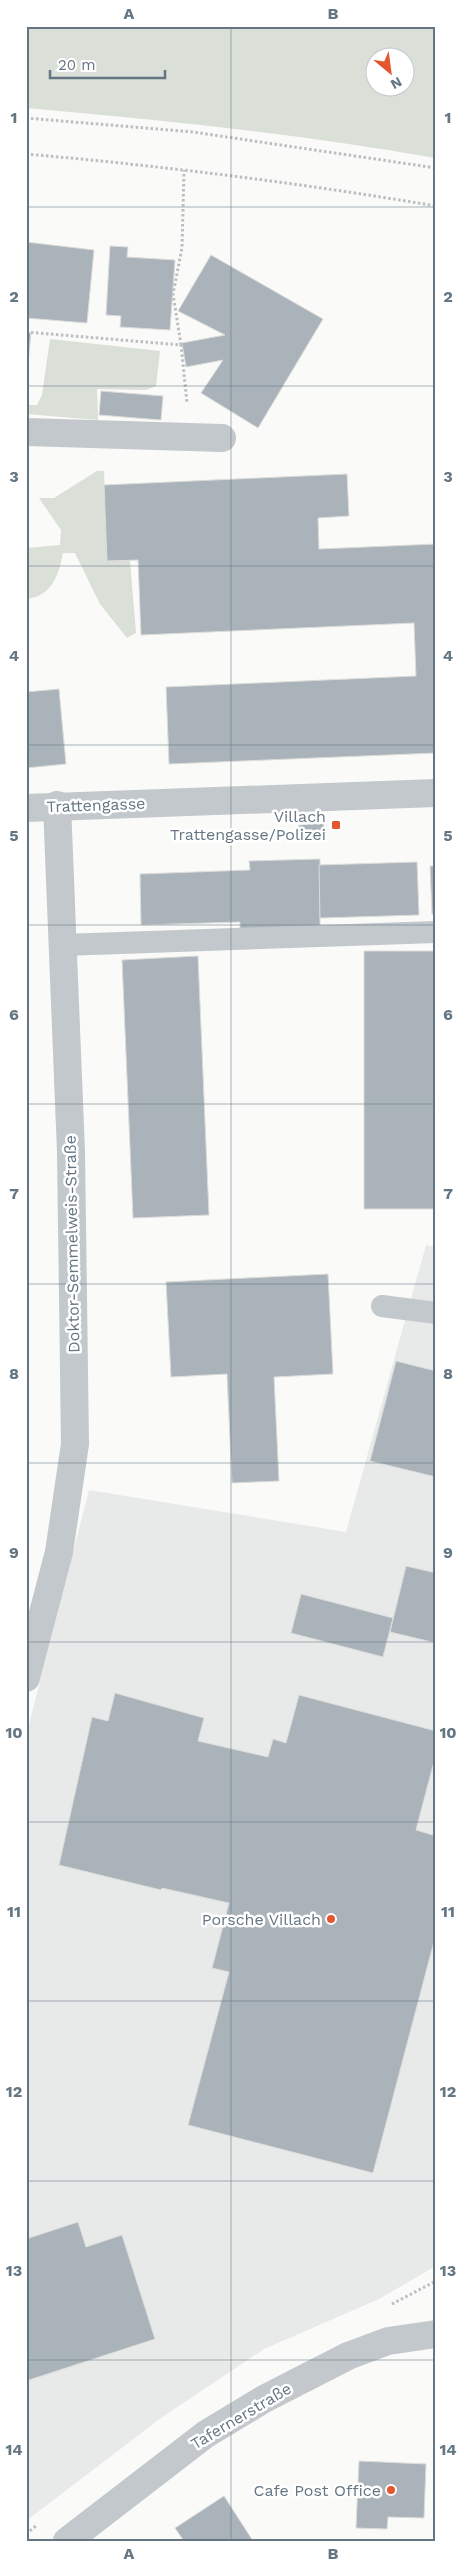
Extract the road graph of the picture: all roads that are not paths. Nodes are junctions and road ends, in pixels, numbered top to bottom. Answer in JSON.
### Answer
{"nodes":[{"id":1,"x":26,"y":432,"type":"edge"},
{"id":2,"x":222,"y":438,"type":"dead end"},
{"id":3,"x":436,"y":793,"type":"edge"},
{"id":4,"x":57,"y":805,"type":"junction"},
{"id":5,"x":26,"y":808,"type":"edge"},
{"id":6,"x":436,"y":932,"type":"edge"},
{"id":7,"x":63,"y":946,"type":"junction"},
{"id":8,"x":382,"y":1306,"type":"dead end"},
{"id":9,"x":436,"y":1313,"type":"edge"},
{"id":10,"x":26,"y":1678,"type":"edge"},
{"id":11,"x":436,"y":2334,"type":"edge"},
{"id":12,"x":67,"y":2541,"type":"edge"}],
"edges":[{"from":1,"to":2,"type":"street"},
{"from":3,"to":4,"type":"street","name":"Trattengasse"},
{"from":4,"to":5,"type":"street","name":"Trattengasse"},
{"from":4,"to":7,"type":"street","name":"Doktor-Semmelweis-Straße"},
{"from":6,"to":7,"type":"lane"},
{"from":7,"to":10,"type":"street","name":"Doktor-Semmelweis-Straße"},
{"from":8,"to":9,"type":"lane"},
{"from":11,"to":12,"type":"street","name":"Tafernerstraße"}]}
